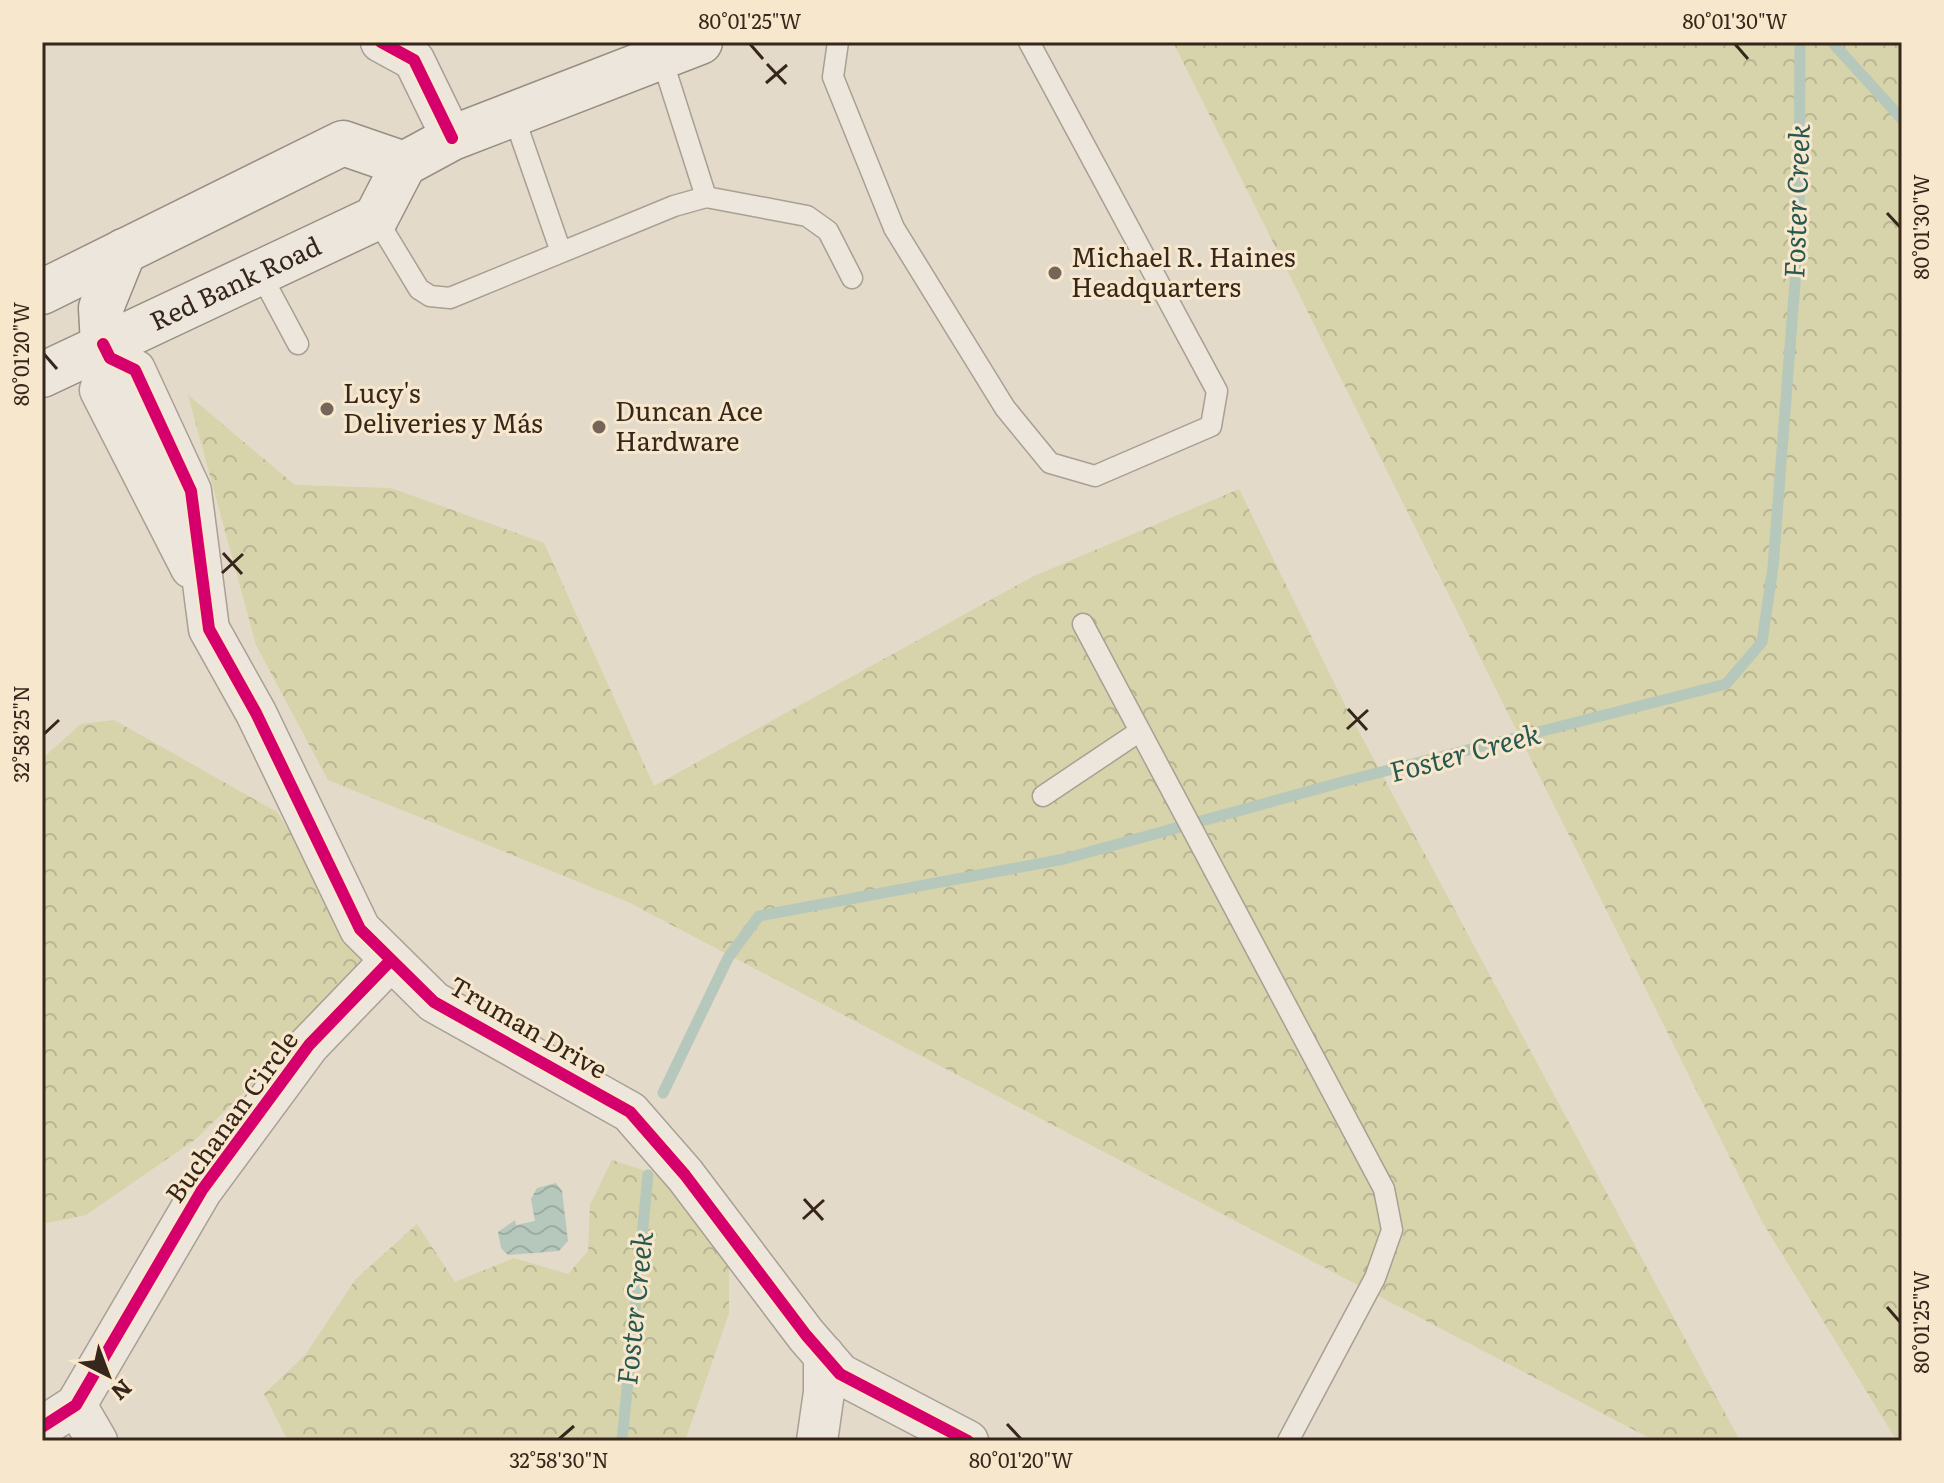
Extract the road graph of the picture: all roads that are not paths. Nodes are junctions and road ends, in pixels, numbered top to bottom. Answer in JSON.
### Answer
{"nodes":[{"id":1,"x":381,"y":42,"type":"edge"},
{"id":2,"x":838,"y":42,"type":"edge"},
{"id":3,"x":1029,"y":42,"type":"edge"},
{"id":4,"x":681,"y":49,"type":"edge"},
{"id":5,"x":513,"y":114,"type":"junction"},
{"id":6,"x":452,"y":138,"type":"junction"},
{"id":7,"x":404,"y":164,"type":"junction"},
{"id":8,"x":706,"y":197,"type":"junction"},
{"id":9,"x":376,"y":218,"type":"junction"},
{"id":10,"x":124,"y":251,"type":"junction"},
{"id":11,"x":561,"y":252,"type":"junction"},
{"id":12,"x":260,"y":273,"type":"junction"},
{"id":13,"x":852,"y":278,"type":"dead end"},
{"id":14,"x":42,"y":292,"type":"edge"},
{"id":15,"x":298,"y":344,"type":"dead end"},
{"id":16,"x":106,"y":351,"type":"junction"},
{"id":17,"x":42,"y":375,"type":"edge"},
{"id":18,"x":1083,"y":624,"type":"dead end"},
{"id":19,"x":1140,"y":731,"type":"junction"},
{"id":20,"x":1043,"y":796,"type":"dead end"},
{"id":21,"x":391,"y":960,"type":"junction"},
{"id":22,"x":824,"y":1355,"type":"junction"},
{"id":23,"x":76,"y":1405,"type":"junction"},
{"id":24,"x":42,"y":1427,"type":"edge"},
{"id":25,"x":97,"y":1441,"type":"edge"},
{"id":26,"x":817,"y":1441,"type":"edge"},
{"id":27,"x":968,"y":1441,"type":"edge"},
{"id":28,"x":1288,"y":1441,"type":"edge"}],
"edges":[{"from":1,"to":6,"type":"street"},
{"from":2,"to":3,"type":"lane"},
{"from":4,"to":5,"type":"main road"},
{"from":4,"to":8,"type":"lane"},
{"from":5,"to":6,"type":"main road"},
{"from":5,"to":11,"type":"lane"},
{"from":6,"to":7,"type":"main road"},
{"from":7,"to":9,"type":"main road"},
{"from":7,"to":10,"type":"main road"},
{"from":8,"to":11,"type":"lane"},
{"from":8,"to":13,"type":"lane"},
{"from":9,"to":11,"type":"lane"},
{"from":9,"to":12,"type":"main road","name":"Red Bank Road"},
{"from":10,"to":14,"type":"main road"},
{"from":10,"to":16,"type":"main road"},
{"from":12,"to":15,"type":"lane"},
{"from":12,"to":16,"type":"main road","name":"Red Bank Road"},
{"from":16,"to":17,"type":"main road","name":"Red Bank Road"},
{"from":16,"to":21,"type":"street","name":"Truman Drive"},
{"from":18,"to":19,"type":"lane"},
{"from":19,"to":20,"type":"lane"},
{"from":19,"to":28,"type":"lane"},
{"from":21,"to":22,"type":"street","name":"Truman Drive"},
{"from":21,"to":23,"type":"street","name":"Buchanan Circle"},
{"from":22,"to":26,"type":"street"},
{"from":22,"to":27,"type":"street","name":"Truman Drive"},
{"from":23,"to":24,"type":"street","name":"Buchanan Circle"},
{"from":23,"to":25,"type":"street"}]}
